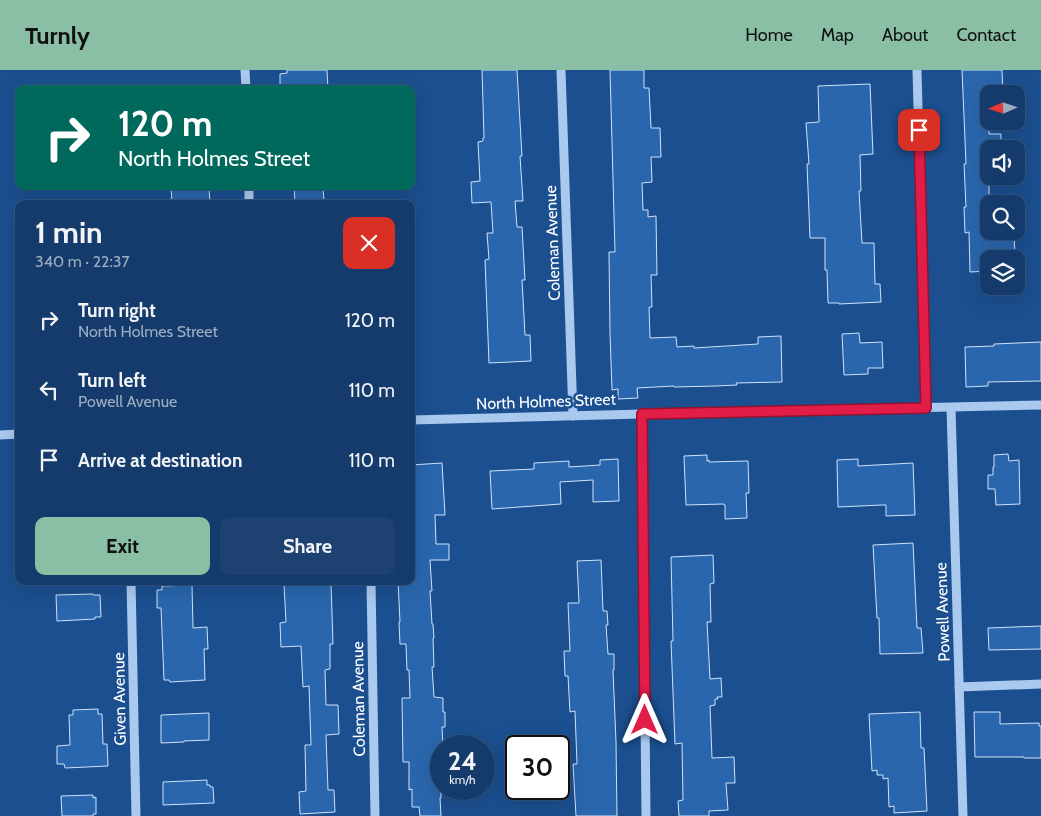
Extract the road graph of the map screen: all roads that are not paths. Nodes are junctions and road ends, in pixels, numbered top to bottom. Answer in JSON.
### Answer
{"nodes":[{"id":1,"x":245,"y":70,"type":"edge"},
{"id":2,"x":561,"y":70,"type":"edge"},
{"id":3,"x":917,"y":70,"type":"edge"},
{"id":4,"x":246,"y":85,"type":"edge"},
{"id":5,"x":1041,"y":405,"type":"edge"},
{"id":6,"x":926,"y":408,"type":"junction"},
{"id":7,"x":951,"y":408,"type":"junction"},
{"id":8,"x":642,"y":414,"type":"junction"},
{"id":9,"x":574,"y":416,"type":"junction"},
{"id":10,"x":415,"y":420,"type":"edge"},
{"id":11,"x":15,"y":434,"type":"edge"},
{"id":12,"x":0,"y":435,"type":"edge"},
{"id":13,"x":131,"y":585,"type":"edge"},
{"id":14,"x":371,"y":585,"type":"edge"},
{"id":15,"x":1041,"y":684,"type":"edge"},
{"id":16,"x":959,"y":687,"type":"junction"},
{"id":17,"x":136,"y":816,"type":"edge"},
{"id":18,"x":375,"y":816,"type":"edge"},
{"id":19,"x":646,"y":816,"type":"edge"},
{"id":20,"x":963,"y":816,"type":"edge"}],
"edges":[{"from":1,"to":4,"type":"street"},
{"from":2,"to":9,"type":"street","name":"Coleman Avenue"},
{"from":3,"to":6,"type":"street"},
{"from":5,"to":7,"type":"street","name":"North Holmes Street"},
{"from":6,"to":7,"type":"street","name":"North Holmes Street"},
{"from":6,"to":8,"type":"street","name":"North Holmes Street"},
{"from":7,"to":16,"type":"street","name":"Powell Avenue"},
{"from":8,"to":9,"type":"street","name":"North Holmes Street"},
{"from":8,"to":19,"type":"street"},
{"from":9,"to":10,"type":"street","name":"North Holmes Street"},
{"from":11,"to":12,"type":"street"},
{"from":13,"to":17,"type":"street","name":"Given Avenue"},
{"from":14,"to":18,"type":"street","name":"Coleman Avenue"},
{"from":15,"to":16,"type":"street"},
{"from":16,"to":20,"type":"street","name":"Powell Avenue"}]}
